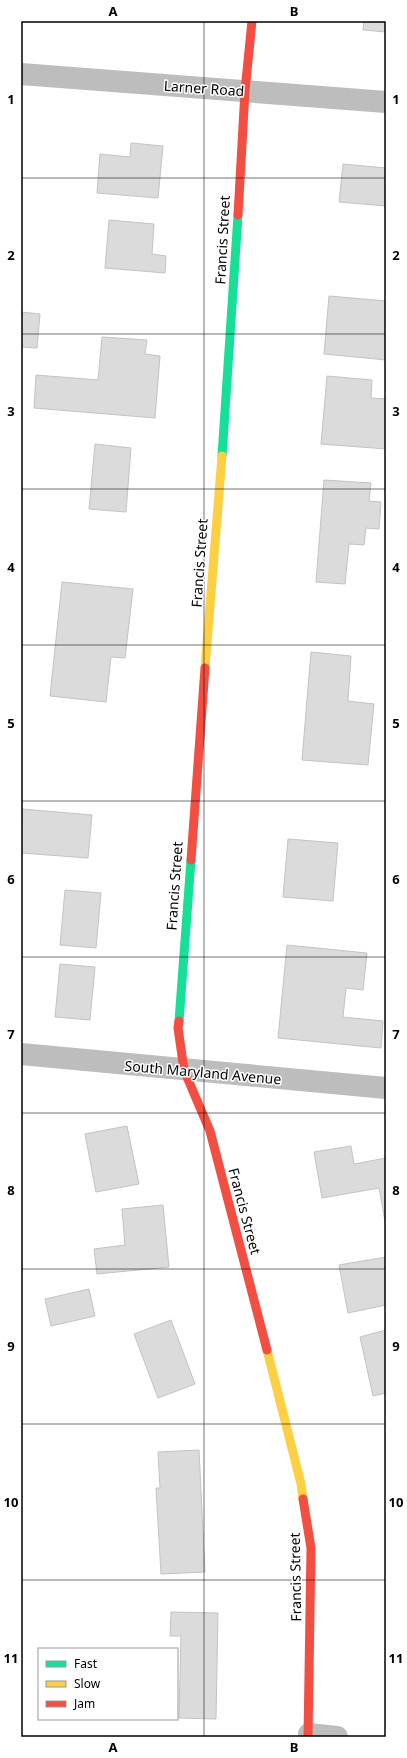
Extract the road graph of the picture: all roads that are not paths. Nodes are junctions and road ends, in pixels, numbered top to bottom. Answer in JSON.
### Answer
{"nodes":[{"id":1,"x":252,"y":21,"type":"edge"},
{"id":2,"x":21,"y":74,"type":"edge"},
{"id":3,"x":245,"y":90,"type":"junction"},
{"id":4,"x":386,"y":102,"type":"edge"},
{"id":5,"x":21,"y":1054,"type":"edge"},
{"id":6,"x":184,"y":1070,"type":"junction"},
{"id":7,"x":386,"y":1088,"type":"edge"},
{"id":8,"x":309,"y":1736,"type":"edge"},
{"id":9,"x":337,"y":1737,"type":"edge"}],
"edges":[{"from":1,"to":3,"type":"street","name":"Francis Street"},
{"from":2,"to":3,"type":"street","name":"Larner Road"},
{"from":3,"to":4,"type":"street","name":"Larner Road"},
{"from":3,"to":6,"type":"street","name":"Francis Street"},
{"from":5,"to":6,"type":"street","name":"South Maryland Avenue"},
{"from":6,"to":7,"type":"street","name":"South Maryland Avenue"},
{"from":6,"to":8,"type":"street","name":"Francis Street"},
{"from":8,"to":9,"type":"street"}]}
